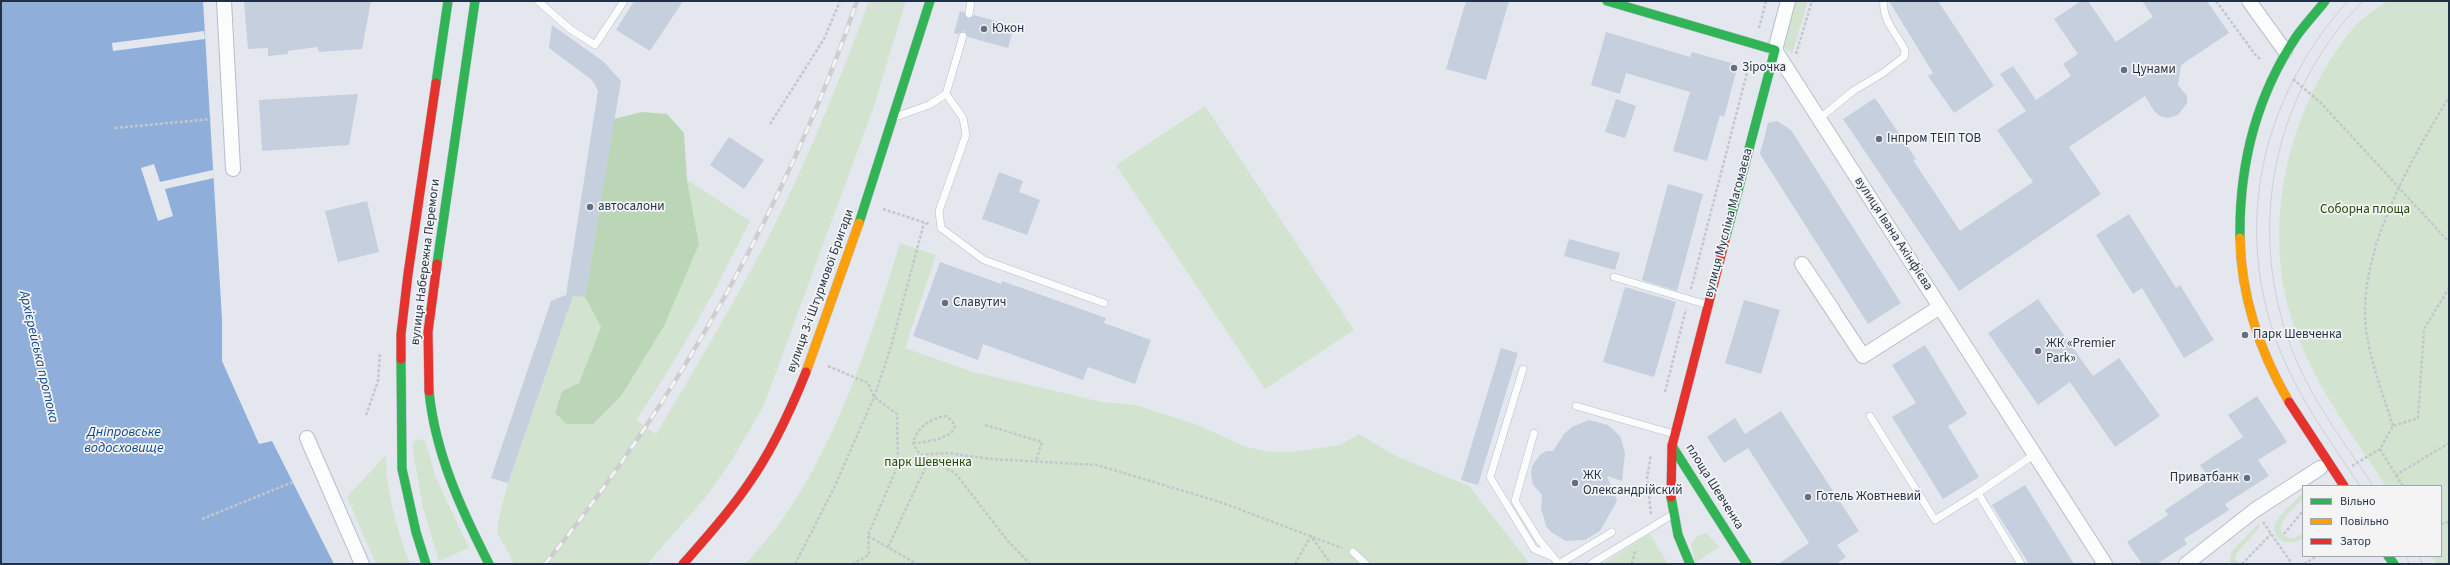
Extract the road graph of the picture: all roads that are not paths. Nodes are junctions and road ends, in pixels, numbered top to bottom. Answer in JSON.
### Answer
{"nodes":[{"id":1,"x":224,"y":1,"type":"edge"},
{"id":2,"x":448,"y":1,"type":"edge"},
{"id":3,"x":475,"y":1,"type":"edge"},
{"id":4,"x":538,"y":1,"type":"edge"},
{"id":5,"x":624,"y":1,"type":"edge"},
{"id":6,"x":930,"y":1,"type":"edge"},
{"id":7,"x":971,"y":1,"type":"edge"},
{"id":8,"x":1607,"y":1,"type":"edge"},
{"id":9,"x":1788,"y":1,"type":"edge"},
{"id":10,"x":1884,"y":1,"type":"edge"},
{"id":11,"x":2249,"y":1,"type":"edge"},
{"id":12,"x":2325,"y":1,"type":"edge"},
{"id":13,"x":969,"y":14,"type":"dead end"},
{"id":14,"x":963,"y":36,"type":"dead end"},
{"id":15,"x":1775,"y":50,"type":"junction"},
{"id":16,"x":2285,"y":51,"type":"junction"},
{"id":17,"x":946,"y":94,"type":"junction"},
{"id":18,"x":896,"y":117,"type":"junction"},
{"id":19,"x":1819,"y":119,"type":"junction"},
{"id":20,"x":233,"y":169,"type":"dead end"},
{"id":21,"x":1614,"y":277,"type":"dead end"},
{"id":22,"x":1104,"y":303,"type":"dead end"},
{"id":23,"x":1708,"y":305,"type":"junction"},
{"id":24,"x":1940,"y":307,"type":"junction"},
{"id":25,"x":1833,"y":310,"type":"dead end"},
{"id":26,"x":1523,"y":369,"type":"dead end"},
{"id":27,"x":1576,"y":406,"type":"dead end"},
{"id":28,"x":1870,"y":416,"type":"dead end"},
{"id":29,"x":1534,"y":433,"type":"dead end"},
{"id":30,"x":1674,"y":434,"type":"junction"},
{"id":31,"x":308,"y":438,"type":"dead end"},
{"id":32,"x":1672,"y":446,"type":"junction"},
{"id":33,"x":2035,"y":454,"type":"junction"},
{"id":34,"x":2320,"y":468,"type":"dead end"},
{"id":35,"x":2343,"y":485,"type":"edge"},
{"id":36,"x":1978,"y":493,"type":"junction"},
{"id":37,"x":1673,"y":514,"type":"junction"},
{"id":38,"x":1612,"y":532,"type":"dead end"},
{"id":39,"x":1353,"y":552,"type":"road end"},
{"id":40,"x":1553,"y":557,"type":"junction"},
{"id":41,"x":362,"y":564,"type":"edge"},
{"id":42,"x":426,"y":564,"type":"edge"},
{"id":43,"x":490,"y":564,"type":"edge"},
{"id":44,"x":683,"y":564,"type":"edge"},
{"id":45,"x":1366,"y":564,"type":"edge"},
{"id":46,"x":1559,"y":564,"type":"edge"},
{"id":47,"x":1591,"y":564,"type":"edge"},
{"id":48,"x":1690,"y":564,"type":"edge"},
{"id":49,"x":1747,"y":564,"type":"edge"},
{"id":50,"x":2021,"y":564,"type":"edge"},
{"id":51,"x":2105,"y":564,"type":"edge"},
{"id":52,"x":2186,"y":564,"type":"edge"}],
"edges":[{"from":1,"to":20,"type":"street"},
{"from":2,"to":42,"type":"main road","name":"вулиця Набережна Перемоги"},
{"from":3,"to":43,"type":"main road","name":"вулиця Набережна Перемоги"},
{"from":4,"to":5,"type":"lane"},
{"from":6,"to":18,"type":"main road","name":"вулиця 3-ї Штурмової Бригади"},
{"from":7,"to":13,"type":"lane"},
{"from":8,"to":15,"type":"main road"},
{"from":9,"to":15,"type":"street","name":"вулиця Мусліма Магомаєва"},
{"from":10,"to":19,"type":"lane"},
{"from":11,"to":16,"type":"street"},
{"from":12,"to":16,"type":"main road"},
{"from":14,"to":17,"type":"lane"},
{"from":15,"to":19,"type":"street","name":"вулиця Івана Акінфієва"},
{"from":15,"to":23,"type":"main road","name":"вулиця Мусліма Магомаєва"},
{"from":16,"to":35,"type":"main road"},
{"from":17,"to":18,"type":"lane"},
{"from":17,"to":22,"type":"lane"},
{"from":18,"to":44,"type":"main road","name":"вулиця 3-ї Штурмової Бригади"},
{"from":19,"to":24,"type":"street","name":"вулиця Івана Акінфієва"},
{"from":21,"to":23,"type":"lane"},
{"from":23,"to":30,"type":"main road","name":"вулиця Мусліма Магомаєва"},
{"from":24,"to":25,"type":"street"},
{"from":24,"to":33,"type":"street","name":"вулиця Івана Акінфієва"},
{"from":26,"to":40,"type":"lane"},
{"from":27,"to":30,"type":"lane"},
{"from":28,"to":36,"type":"lane"},
{"from":29,"to":40,"type":"lane"},
{"from":30,"to":32,"type":"main road","name":"вулиця Мусліма Магомаєва"},
{"from":31,"to":41,"type":"street"},
{"from":32,"to":37,"type":"main road","name":"площа Шевченка"},
{"from":32,"to":49,"type":"main road","name":"площа Шевченка"},
{"from":33,"to":36,"type":"lane"},
{"from":33,"to":51,"type":"street","name":"вулиця Івана Акінфієва"},
{"from":34,"to":52,"type":"street"},
{"from":36,"to":50,"type":"lane"},
{"from":37,"to":47,"type":"lane"},
{"from":37,"to":48,"type":"main road","name":"площа Шевченка"},
{"from":38,"to":46,"type":"lane"},
{"from":39,"to":45,"type":"lane"},
{"from":40,"to":46,"type":"lane"}]}
